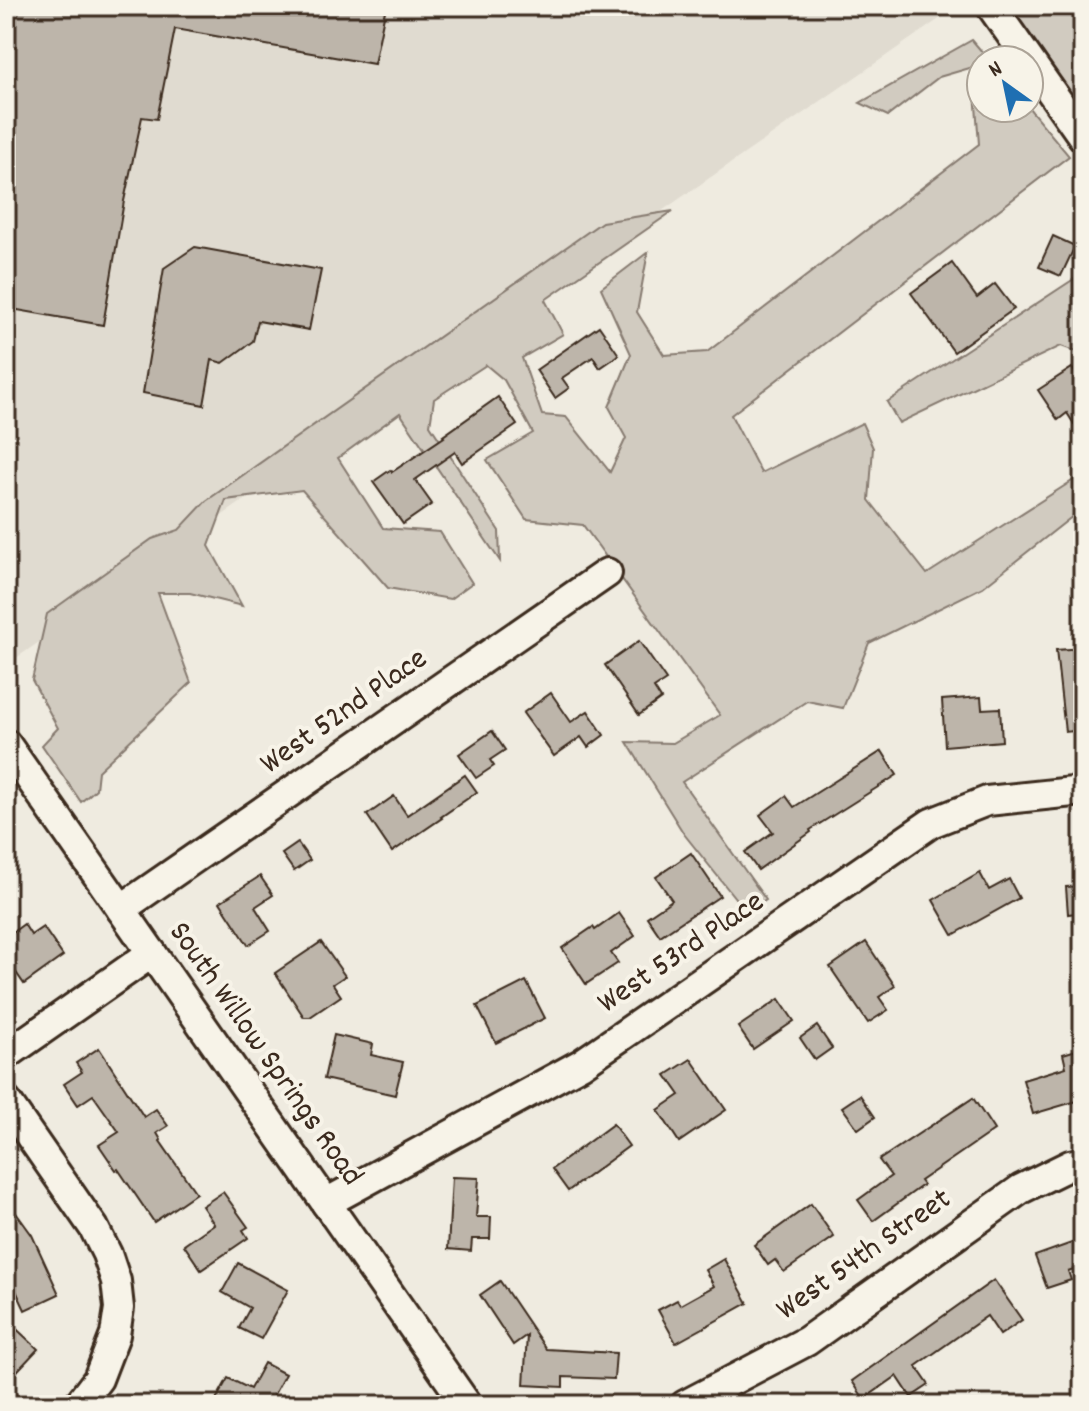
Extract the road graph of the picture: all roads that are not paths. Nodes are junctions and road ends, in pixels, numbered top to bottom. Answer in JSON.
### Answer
{"nodes":[{"id":1,"x":991,"y":6,"type":"edge"},
{"id":2,"x":1083,"y":137,"type":"edge"},
{"id":3,"x":607,"y":573,"type":"dead end"},
{"id":4,"x":6,"y":744,"type":"edge"},
{"id":5,"x":1083,"y":791,"type":"edge"},
{"id":6,"x":121,"y":909,"type":"junction"},
{"id":7,"x":152,"y":953,"type":"junction"},
{"id":8,"x":6,"y":1055,"type":"edge"},
{"id":9,"x":6,"y":1101,"type":"edge"},
{"id":10,"x":1083,"y":1162,"type":"edge"},
{"id":11,"x":326,"y":1203,"type":"junction"},
{"id":12,"x":78,"y":1405,"type":"edge"},
{"id":13,"x":467,"y":1405,"type":"edge"},
{"id":14,"x":685,"y":1405,"type":"edge"}],
"edges":[{"from":1,"to":2,"type":"street"},
{"from":3,"to":6,"type":"street","name":"West 52nd Place"},
{"from":4,"to":6,"type":"street","name":"South Willow Springs Road"},
{"from":5,"to":11,"type":"street","name":"West 53rd Place"},
{"from":6,"to":7,"type":"street","name":"South Willow Springs Road"},
{"from":7,"to":8,"type":"street"},
{"from":7,"to":11,"type":"street","name":"South Willow Springs Road"},
{"from":9,"to":12,"type":"street"},
{"from":10,"to":14,"type":"street","name":"West 54th Street"},
{"from":11,"to":13,"type":"street","name":"South Willow Springs Road"}]}
